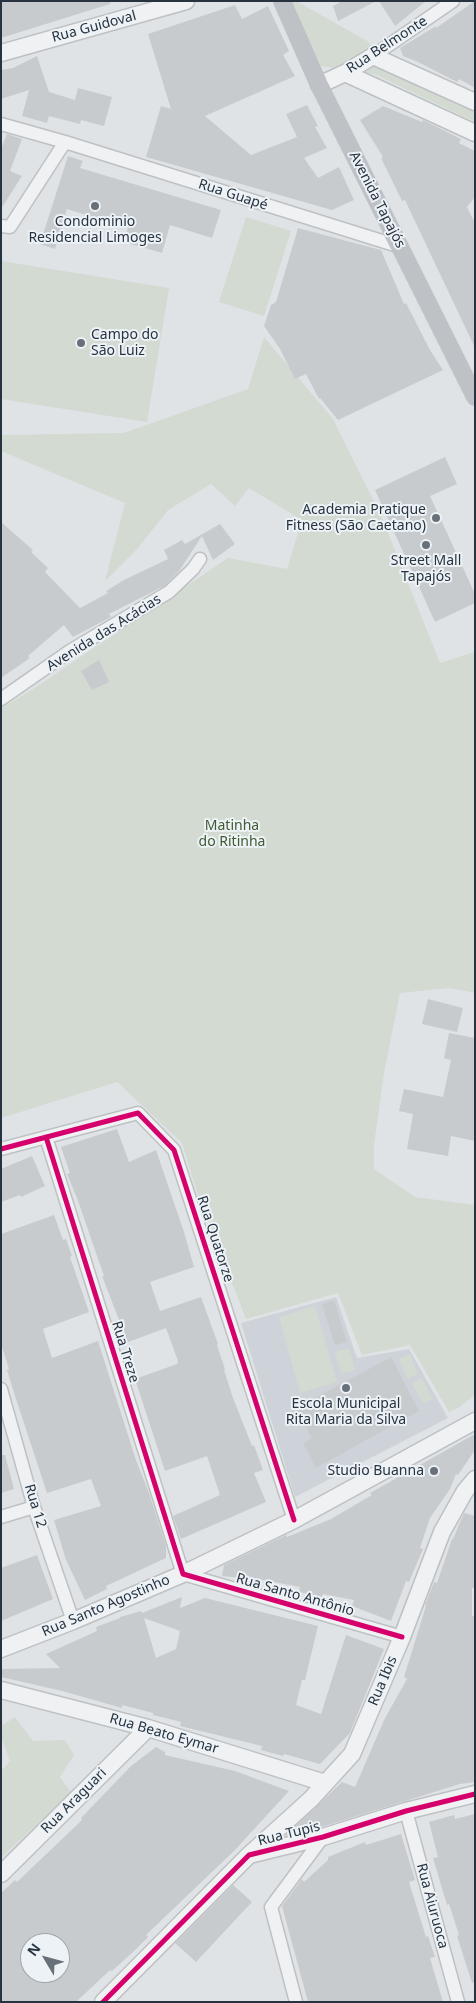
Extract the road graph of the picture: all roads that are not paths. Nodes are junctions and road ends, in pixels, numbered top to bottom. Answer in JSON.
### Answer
{"nodes":[{"id":1,"x":282,"y":1,"type":"edge"},
{"id":2,"x":453,"y":1,"type":"edge"},
{"id":3,"x":181,"y":2,"type":"edge"},
{"id":4,"x":1,"y":52,"type":"edge"},
{"id":5,"x":373,"y":56,"type":"junction"},
{"id":6,"x":345,"y":72,"type":"junction"},
{"id":7,"x":319,"y":85,"type":"junction"},
{"id":8,"x":475,"y":102,"type":"edge"},
{"id":9,"x":1,"y":124,"type":"edge"},
{"id":10,"x":475,"y":133,"type":"edge"},
{"id":11,"x":65,"y":142,"type":"junction"},
{"id":12,"x":1,"y":226,"type":"edge"},
{"id":13,"x":401,"y":247,"type":"junction"},
{"id":14,"x":475,"y":397,"type":"edge"},
{"id":15,"x":200,"y":559,"type":"dead end"},
{"id":16,"x":1,"y":698,"type":"edge"},
{"id":17,"x":46,"y":1137,"type":"junction"},
{"id":18,"x":1,"y":1149,"type":"edge"},
{"id":19,"x":2,"y":1391,"type":"edge"},
{"id":20,"x":475,"y":1421,"type":"edge"},
{"id":21,"x":475,"y":1479,"type":"edge"},
{"id":22,"x":34,"y":1507,"type":"junction"},
{"id":23,"x":1,"y":1517,"type":"edge"},
{"id":24,"x":294,"y":1520,"type":"junction"},
{"id":25,"x":183,"y":1574,"type":"junction"},
{"id":26,"x":72,"y":1621,"type":"junction"},
{"id":27,"x":402,"y":1638,"type":"junction"},
{"id":28,"x":1,"y":1649,"type":"edge"},
{"id":29,"x":1,"y":1690,"type":"edge"},
{"id":30,"x":148,"y":1728,"type":"junction"},
{"id":31,"x":325,"y":1783,"type":"junction"},
{"id":32,"x":475,"y":1794,"type":"edge"},
{"id":33,"x":406,"y":1811,"type":"junction"},
{"id":34,"x":323,"y":1837,"type":"junction"},
{"id":35,"x":250,"y":1855,"type":"junction"},
{"id":36,"x":1,"y":1874,"type":"edge"},
{"id":37,"x":103,"y":2002,"type":"edge"},
{"id":38,"x":296,"y":2002,"type":"edge"},
{"id":39,"x":458,"y":2002,"type":"edge"}],
"edges":[{"from":1,"to":7,"type":"main road","name":"Avenida Tapajós"},
{"from":2,"to":5,"type":"street","name":"Rua Belmonte"},
{"from":3,"to":4,"type":"street","name":"Rua Guidoval"},
{"from":5,"to":6,"type":"street","name":"Rua Belmonte"},
{"from":5,"to":8,"type":"street"},
{"from":6,"to":7,"type":"street","name":"Rua Belmonte"},
{"from":6,"to":10,"type":"street"},
{"from":7,"to":13,"type":"main road","name":"Avenida Tapajós"},
{"from":9,"to":11,"type":"street","name":"Rua Guapé"},
{"from":11,"to":12,"type":"street"},
{"from":11,"to":13,"type":"street","name":"Rua Guapé"},
{"from":13,"to":14,"type":"main road","name":"Avenida Tapajós"},
{"from":15,"to":16,"type":"street","name":"Avenida das Acácias"},
{"from":17,"to":18,"type":"street","name":"Rua Quatorze"},
{"from":17,"to":24,"type":"street","name":"Rua Quatorze"},
{"from":17,"to":25,"type":"street","name":"Rua Treze"},
{"from":19,"to":22,"type":"street","name":"Rua 12"},
{"from":20,"to":24,"type":"street","name":"Rua Santo Agostinho"},
{"from":21,"to":27,"type":"street","name":"Rua Ibis"},
{"from":22,"to":23,"type":"street"},
{"from":22,"to":26,"type":"street","name":"Rua 12"},
{"from":24,"to":25,"type":"street","name":"Rua Santo Agostinho"},
{"from":25,"to":26,"type":"street","name":"Rua Santo Agostinho"},
{"from":25,"to":27,"type":"street","name":"Rua Santo Antônio"},
{"from":26,"to":28,"type":"street","name":"Rua Santo Agostinho"},
{"from":27,"to":31,"type":"street","name":"Rua Ibis"},
{"from":29,"to":30,"type":"street","name":"Rua Beato Eymar"},
{"from":30,"to":31,"type":"street","name":"Rua Beato Eymar"},
{"from":30,"to":36,"type":"street","name":"Rua Araguari"},
{"from":31,"to":35,"type":"street","name":"Rua Ibis"},
{"from":32,"to":33,"type":"street","name":"Rua Tupis"},
{"from":33,"to":34,"type":"street","name":"Rua Tupis"},
{"from":33,"to":39,"type":"street","name":"Rua Aiuruoca"},
{"from":34,"to":35,"type":"street","name":"Rua Tupis"},
{"from":34,"to":38,"type":"street"},
{"from":35,"to":37,"type":"street","name":"Rua Tupis"}]}
